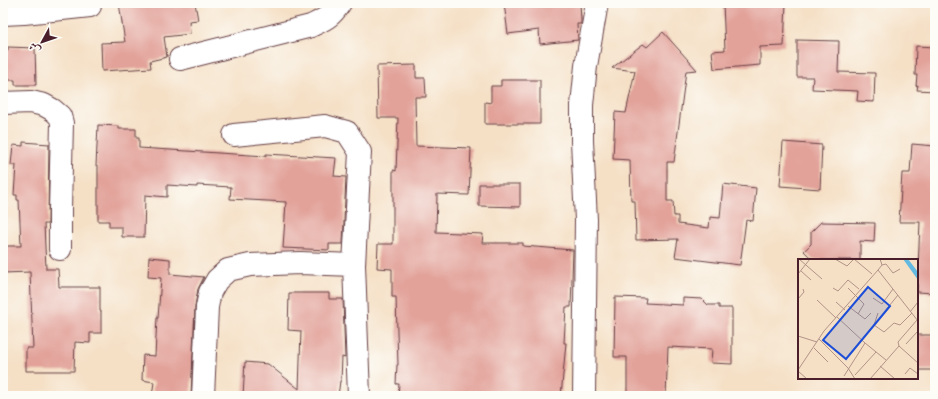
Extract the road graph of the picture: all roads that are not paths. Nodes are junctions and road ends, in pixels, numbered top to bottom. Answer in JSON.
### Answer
{"nodes":[{"id":1,"x":340,"y":3,"type":"edge"},
{"id":2,"x":597,"y":3,"type":"edge"},
{"id":3,"x":90,"y":6,"type":"dead end"},
{"id":4,"x":3,"y":14,"type":"edge"},
{"id":5,"x":180,"y":59,"type":"dead end"},
{"id":6,"x":3,"y":103,"type":"edge"},
{"id":7,"x":234,"y":135,"type":"dead end"},
{"id":8,"x":60,"y":249,"type":"dead end"},
{"id":9,"x":354,"y":265,"type":"junction"},
{"id":10,"x":203,"y":396,"type":"edge"},
{"id":11,"x":359,"y":396,"type":"edge"},
{"id":12,"x":584,"y":396,"type":"edge"}],
"edges":[{"from":1,"to":5,"type":"street"},
{"from":2,"to":12,"type":"street"},
{"from":3,"to":4,"type":"street"},
{"from":6,"to":8,"type":"street"},
{"from":7,"to":9,"type":"street"},
{"from":9,"to":10,"type":"street"},
{"from":9,"to":11,"type":"street"}]}
